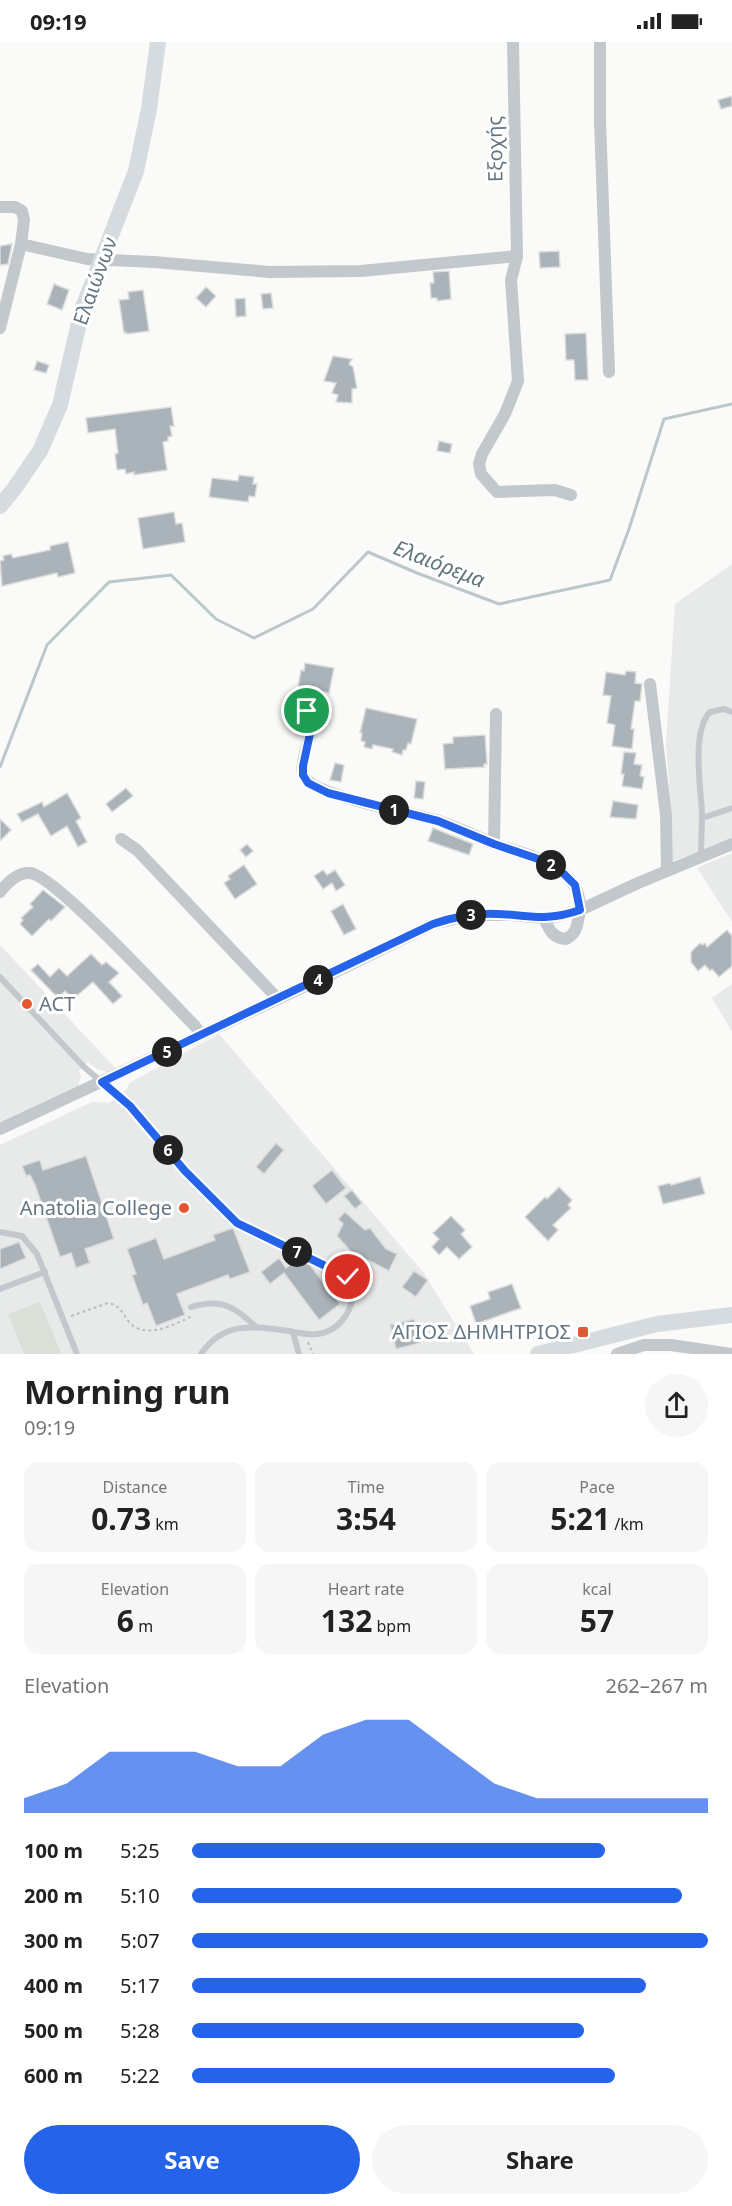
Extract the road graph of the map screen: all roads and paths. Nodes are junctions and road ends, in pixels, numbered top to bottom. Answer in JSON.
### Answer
{"nodes":[{"id":1,"x":158,"y":42,"type":"edge"},
{"id":2,"x":513,"y":42,"type":"edge"},
{"id":3,"x":600,"y":42,"type":"edge"},
{"id":4,"x":0,"y":207,"type":"edge"},
{"id":5,"x":21,"y":244,"type":"junction"},
{"id":6,"x":517,"y":256,"type":"junction"},
{"id":7,"x":102,"y":259,"type":"junction"},
{"id":8,"x":0,"y":328,"type":"edge"},
{"id":9,"x":609,"y":372,"type":"dead end"},
{"id":10,"x":571,"y":495,"type":"dead end"},
{"id":11,"x":0,"y":506,"type":"edge"},
{"id":12,"x":650,"y":684,"type":"dead end"},
{"id":13,"x":307,"y":711,"type":"dead end"},
{"id":14,"x":732,"y":712,"type":"edge"},
{"id":15,"x":496,"y":714,"type":"dead end"},
{"id":16,"x":732,"y":808,"type":"edge"},
{"id":17,"x":702,"y":818,"type":"junction"},
{"id":18,"x":121,"y":839,"type":"dead end"},
{"id":19,"x":494,"y":844,"type":"junction"},
{"id":20,"x":732,"y":844,"type":"edge"},
{"id":21,"x":700,"y":857,"type":"junction"},
{"id":22,"x":667,"y":871,"type":"junction"},
{"id":23,"x":0,"y":892,"type":"edge"},
{"id":24,"x":580,"y":910,"type":"junction"},
{"id":25,"x":544,"y":918,"type":"junction"},
{"id":26,"x":0,"y":977,"type":"edge"},
{"id":27,"x":278,"y":999,"type":"junction"},
{"id":28,"x":201,"y":1035,"type":"junction"},
{"id":29,"x":102,"y":1082,"type":"junction"},
{"id":30,"x":0,"y":1129,"type":"edge"},
{"id":31,"x":0,"y":1232,"type":"edge"},
{"id":32,"x":45,"y":1272,"type":"junction"},
{"id":33,"x":0,"y":1289,"type":"edge"},
{"id":34,"x":193,"y":1306,"type":"joint"},
{"id":35,"x":732,"y":1315,"type":"edge"},
{"id":36,"x":64,"y":1319,"type":"junction"},
{"id":37,"x":256,"y":1327,"type":"junction"},
{"id":38,"x":293,"y":1332,"type":"junction"},
{"id":39,"x":306,"y":1334,"type":"junction"},
{"id":40,"x":77,"y":1354,"type":"edge"},
{"id":41,"x":201,"y":1354,"type":"edge"},
{"id":42,"x":299,"y":1354,"type":"edge"},
{"id":43,"x":312,"y":1354,"type":"edge"},
{"id":44,"x":538,"y":1354,"type":"edge"},
{"id":45,"x":617,"y":1354,"type":"edge"},
{"id":46,"x":732,"y":1354,"type":"edge"}],
"edges":[{"from":1,"to":7,"type":"street","name":"Ελαιώνων"},
{"from":2,"to":6,"type":"street","name":"Εξοχής"},
{"from":3,"to":9,"type":"street"},
{"from":4,"to":5,"type":"street"},
{"from":5,"to":7,"type":"street"},
{"from":5,"to":8,"type":"street"},
{"from":6,"to":7,"type":"street"},
{"from":6,"to":10,"type":"street","name":"Εξοχής"},
{"from":7,"to":11,"type":"street","name":"Ελαιώνων"},
{"from":12,"to":22,"type":"street"},
{"from":13,"to":19,"type":"street"},
{"from":14,"to":17,"type":"lane"},
{"from":15,"to":19,"type":"street"},
{"from":16,"to":17,"type":"lane"},
{"from":17,"to":21,"type":"lane"},
{"from":18,"to":27,"type":"street"},
{"from":19,"to":24,"type":"street"},
{"from":20,"to":21,"type":"street"},
{"from":21,"to":22,"type":"street"},
{"from":22,"to":24,"type":"street"},
{"from":23,"to":28,"type":"street"},
{"from":24,"to":25,"type":"street"},
{"from":24,"to":25,"type":"street"},
{"from":25,"to":27,"type":"street"},
{"from":26,"to":29,"type":"lane"},
{"from":27,"to":28,"type":"street"},
{"from":28,"to":29,"type":"street"},
{"from":29,"to":30,"type":"street"},
{"from":29,"to":39,"type":"lane"},
{"from":31,"to":32,"type":"lane"},
{"from":32,"to":33,"type":"lane"},
{"from":32,"to":36,"type":"lane"},
{"from":34,"to":36,"type":"path"},
{"from":34,"to":37,"type":"lane"},
{"from":35,"to":44,"type":"street"},
{"from":36,"to":40,"type":"lane"},
{"from":37,"to":38,"type":"lane"},
{"from":37,"to":41,"type":"lane"},
{"from":38,"to":39,"type":"lane"},
{"from":38,"to":42,"type":"lane"},
{"from":39,"to":43,"type":"path"},
{"from":45,"to":46,"type":"street"}]}
